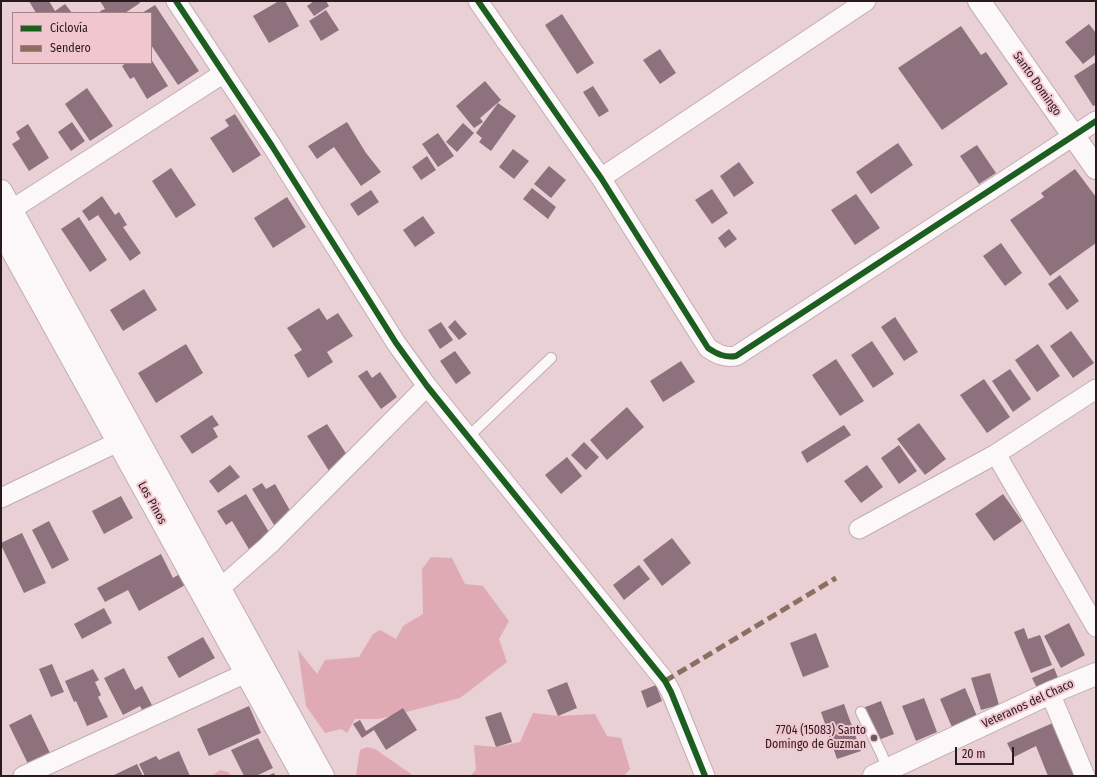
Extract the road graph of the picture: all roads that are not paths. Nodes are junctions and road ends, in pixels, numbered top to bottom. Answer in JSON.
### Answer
{"nodes":[{"id":1,"x":176,"y":1,"type":"edge"},
{"id":2,"x":478,"y":1,"type":"edge"},
{"id":3,"x":866,"y":1,"type":"edge"},
{"id":4,"x":979,"y":1,"type":"edge"},
{"id":5,"x":224,"y":73,"type":"junction"},
{"id":6,"x":1096,"y":120,"type":"edge"},
{"id":7,"x":1073,"y":135,"type":"junction"},
{"id":8,"x":1096,"y":168,"type":"edge"},
{"id":9,"x":601,"y":178,"type":"junction"},
{"id":10,"x":4,"y":205,"type":"edge"},
{"id":11,"x":1,"y":230,"type":"edge"},
{"id":12,"x":551,"y":358,"type":"dead end"},
{"id":13,"x":427,"y":386,"type":"junction"},
{"id":14,"x":1096,"y":389,"type":"edge"},
{"id":15,"x":468,"y":437,"type":"junction"},
{"id":16,"x":118,"y":442,"type":"junction"},
{"id":17,"x":996,"y":454,"type":"junction"},
{"id":18,"x":1,"y":498,"type":"edge"},
{"id":19,"x":859,"y":529,"type":"dead end"},
{"id":20,"x":213,"y":594,"type":"junction"},
{"id":21,"x":1096,"y":627,"type":"edge"},
{"id":22,"x":254,"y":669,"type":"junction"},
{"id":23,"x":1096,"y":674,"type":"edge"},
{"id":24,"x":1050,"y":693,"type":"junction"},
{"id":25,"x":861,"y":712,"type":"dead end"},
{"id":26,"x":881,"y":773,"type":"edge"},
{"id":27,"x":23,"y":776,"type":"edge"},
{"id":28,"x":303,"y":776,"type":"edge"},
{"id":29,"x":323,"y":776,"type":"edge"},
{"id":30,"x":705,"y":776,"type":"edge"},
{"id":31,"x":1085,"y":776,"type":"edge"}],
"edges":[{"from":1,"to":5,"type":"street"},
{"from":2,"to":9,"type":"street"},
{"from":3,"to":9,"type":"street"},
{"from":4,"to":7,"type":"street","name":"Santo Domingo"},
{"from":5,"to":10,"type":"street"},
{"from":5,"to":13,"type":"street"},
{"from":6,"to":7,"type":"street"},
{"from":7,"to":8,"type":"street","name":"Santo Domingo"},
{"from":7,"to":9,"type":"street"},
{"from":10,"to":20,"type":"street"},
{"from":11,"to":16,"type":"street","name":"Los Pinos"},
{"from":12,"to":15,"type":"lane"},
{"from":13,"to":15,"type":"street"},
{"from":13,"to":20,"type":"street"},
{"from":14,"to":17,"type":"street"},
{"from":15,"to":30,"type":"street"},
{"from":16,"to":18,"type":"street"},
{"from":16,"to":20,"type":"street","name":"Los Pinos"},
{"from":17,"to":19,"type":"street"},
{"from":17,"to":21,"type":"street"},
{"from":20,"to":22,"type":"street","name":"Los Pinos"},
{"from":22,"to":27,"type":"street"},
{"from":22,"to":28,"type":"street","name":"Los Pinos"},
{"from":22,"to":29,"type":"street"},
{"from":23,"to":24,"type":"street","name":"Veteranos del Chaco"},
{"from":24,"to":26,"type":"street","name":"Veteranos del Chaco"},
{"from":24,"to":31,"type":"street"},
{"from":25,"to":26,"type":"lane"}]}
